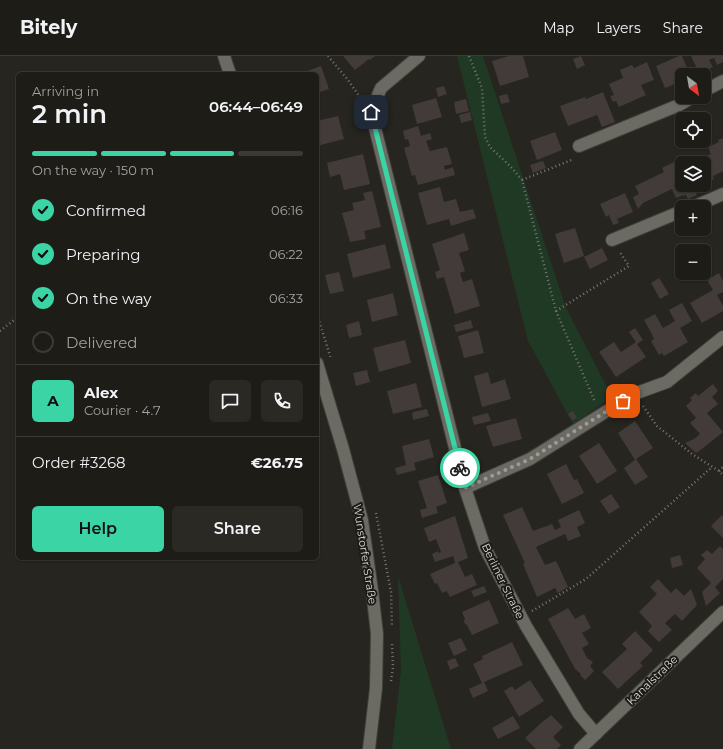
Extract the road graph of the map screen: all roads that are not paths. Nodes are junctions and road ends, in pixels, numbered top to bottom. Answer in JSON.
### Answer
{"nodes":[{"id":1,"x":224,"y":56,"type":"edge"},
{"id":2,"x":419,"y":56,"type":"edge"},
{"id":3,"x":229,"y":72,"type":"edge"},
{"id":4,"x":723,"y":81,"type":"edge"},
{"id":5,"x":711,"y":87,"type":"edge"},
{"id":6,"x":681,"y":104,"type":"edge"},
{"id":7,"x":579,"y":146,"type":"road end"},
{"id":8,"x":723,"y":194,"type":"edge"},
{"id":9,"x":709,"y":200,"type":"edge"},
{"id":10,"x":675,"y":215,"type":"edge"},
{"id":11,"x":612,"y":240,"type":"road end"},
{"id":12,"x":723,"y":337,"type":"edge"},
{"id":13,"x":319,"y":370,"type":"edge"},
{"id":14,"x":465,"y":488,"type":"junction"},
{"id":15,"x":723,"y":612,"type":"edge"},
{"id":16,"x":596,"y":734,"type":"junction"},
{"id":17,"x":369,"y":749,"type":"edge"},
{"id":18,"x":580,"y":749,"type":"edge"}],
"edges":[{"from":1,"to":3,"type":"street"},
{"from":2,"to":14,"type":"street","name":"Berliner Straße"},
{"from":4,"to":5,"type":"street"},
{"from":6,"to":7,"type":"street"},
{"from":8,"to":9,"type":"street"},
{"from":10,"to":11,"type":"street"},
{"from":12,"to":14,"type":"street"},
{"from":13,"to":17,"type":"street","name":"Wunstorfer Straße"},
{"from":14,"to":16,"type":"street","name":"Berliner Straße"},
{"from":15,"to":16,"type":"street","name":"Kanalstraße"},
{"from":16,"to":18,"type":"street","name":"Kanalstraße"}]}
